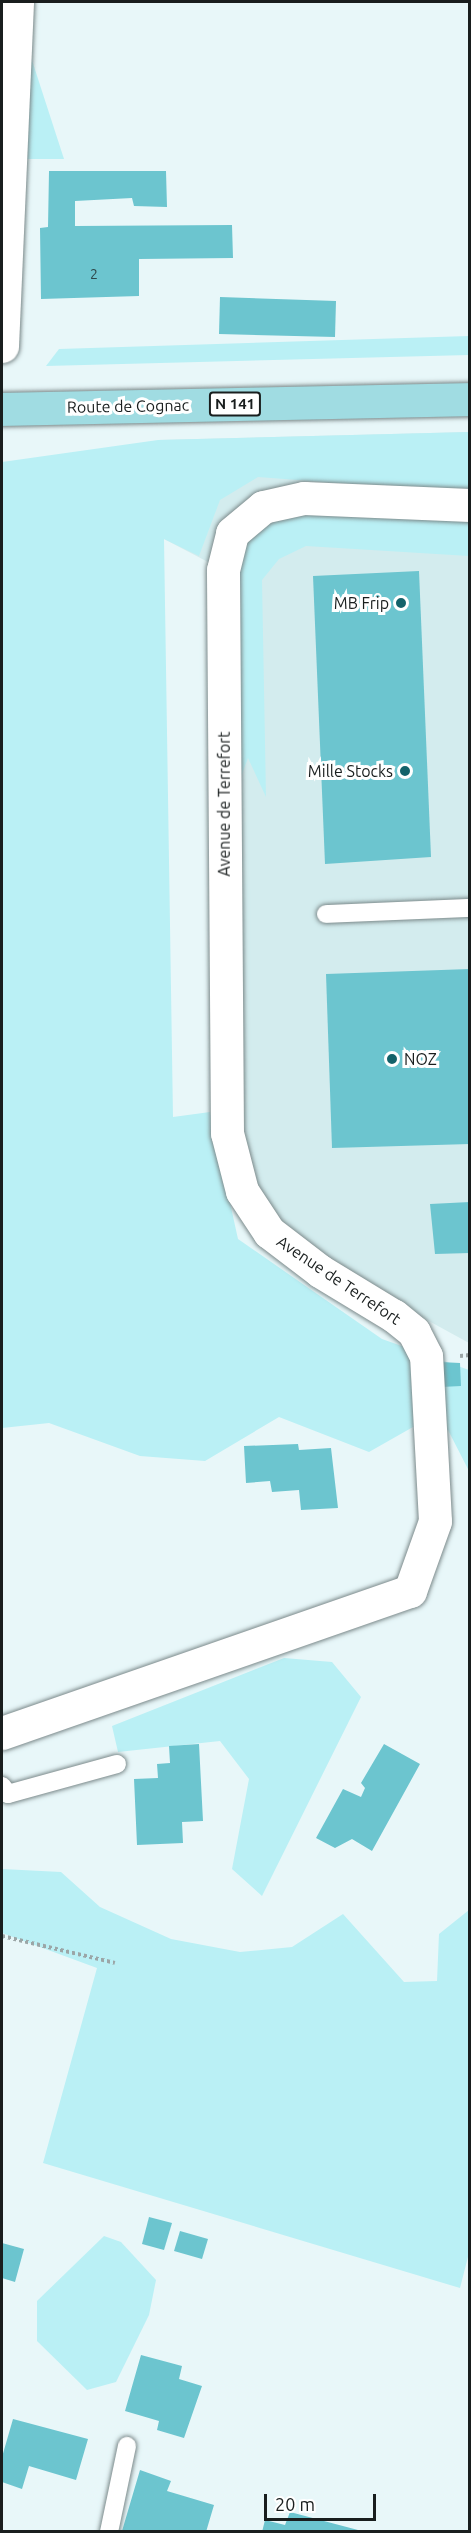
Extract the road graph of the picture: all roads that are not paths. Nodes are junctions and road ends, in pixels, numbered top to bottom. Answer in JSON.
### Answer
{"nodes":[{"id":1,"x":17,"y":2,"type":"edge"},
{"id":2,"x":2,"y":346,"type":"edge"},
{"id":3,"x":470,"y":399,"type":"edge"},
{"id":4,"x":2,"y":409,"type":"edge"},
{"id":5,"x":470,"y":505,"type":"edge"},
{"id":6,"x":470,"y":908,"type":"edge"},
{"id":7,"x":326,"y":914,"type":"dead end"},
{"id":8,"x":8,"y":1726,"type":"edge"},
{"id":9,"x":117,"y":1764,"type":"dead end"},
{"id":10,"x":2,"y":1786,"type":"edge"},
{"id":11,"x":128,"y":2446,"type":"dead end"},
{"id":12,"x":109,"y":2532,"type":"edge"}],
"edges":[{"from":1,"to":2,"type":"street"},
{"from":3,"to":4,"type":"main road","name":"Route de Cognac","number":"N 141"},
{"from":5,"to":8,"type":"street","name":"Avenue de Terrefort"},
{"from":6,"to":7,"type":"lane"},
{"from":9,"to":10,"type":"lane"},
{"from":11,"to":12,"type":"lane"}]}
